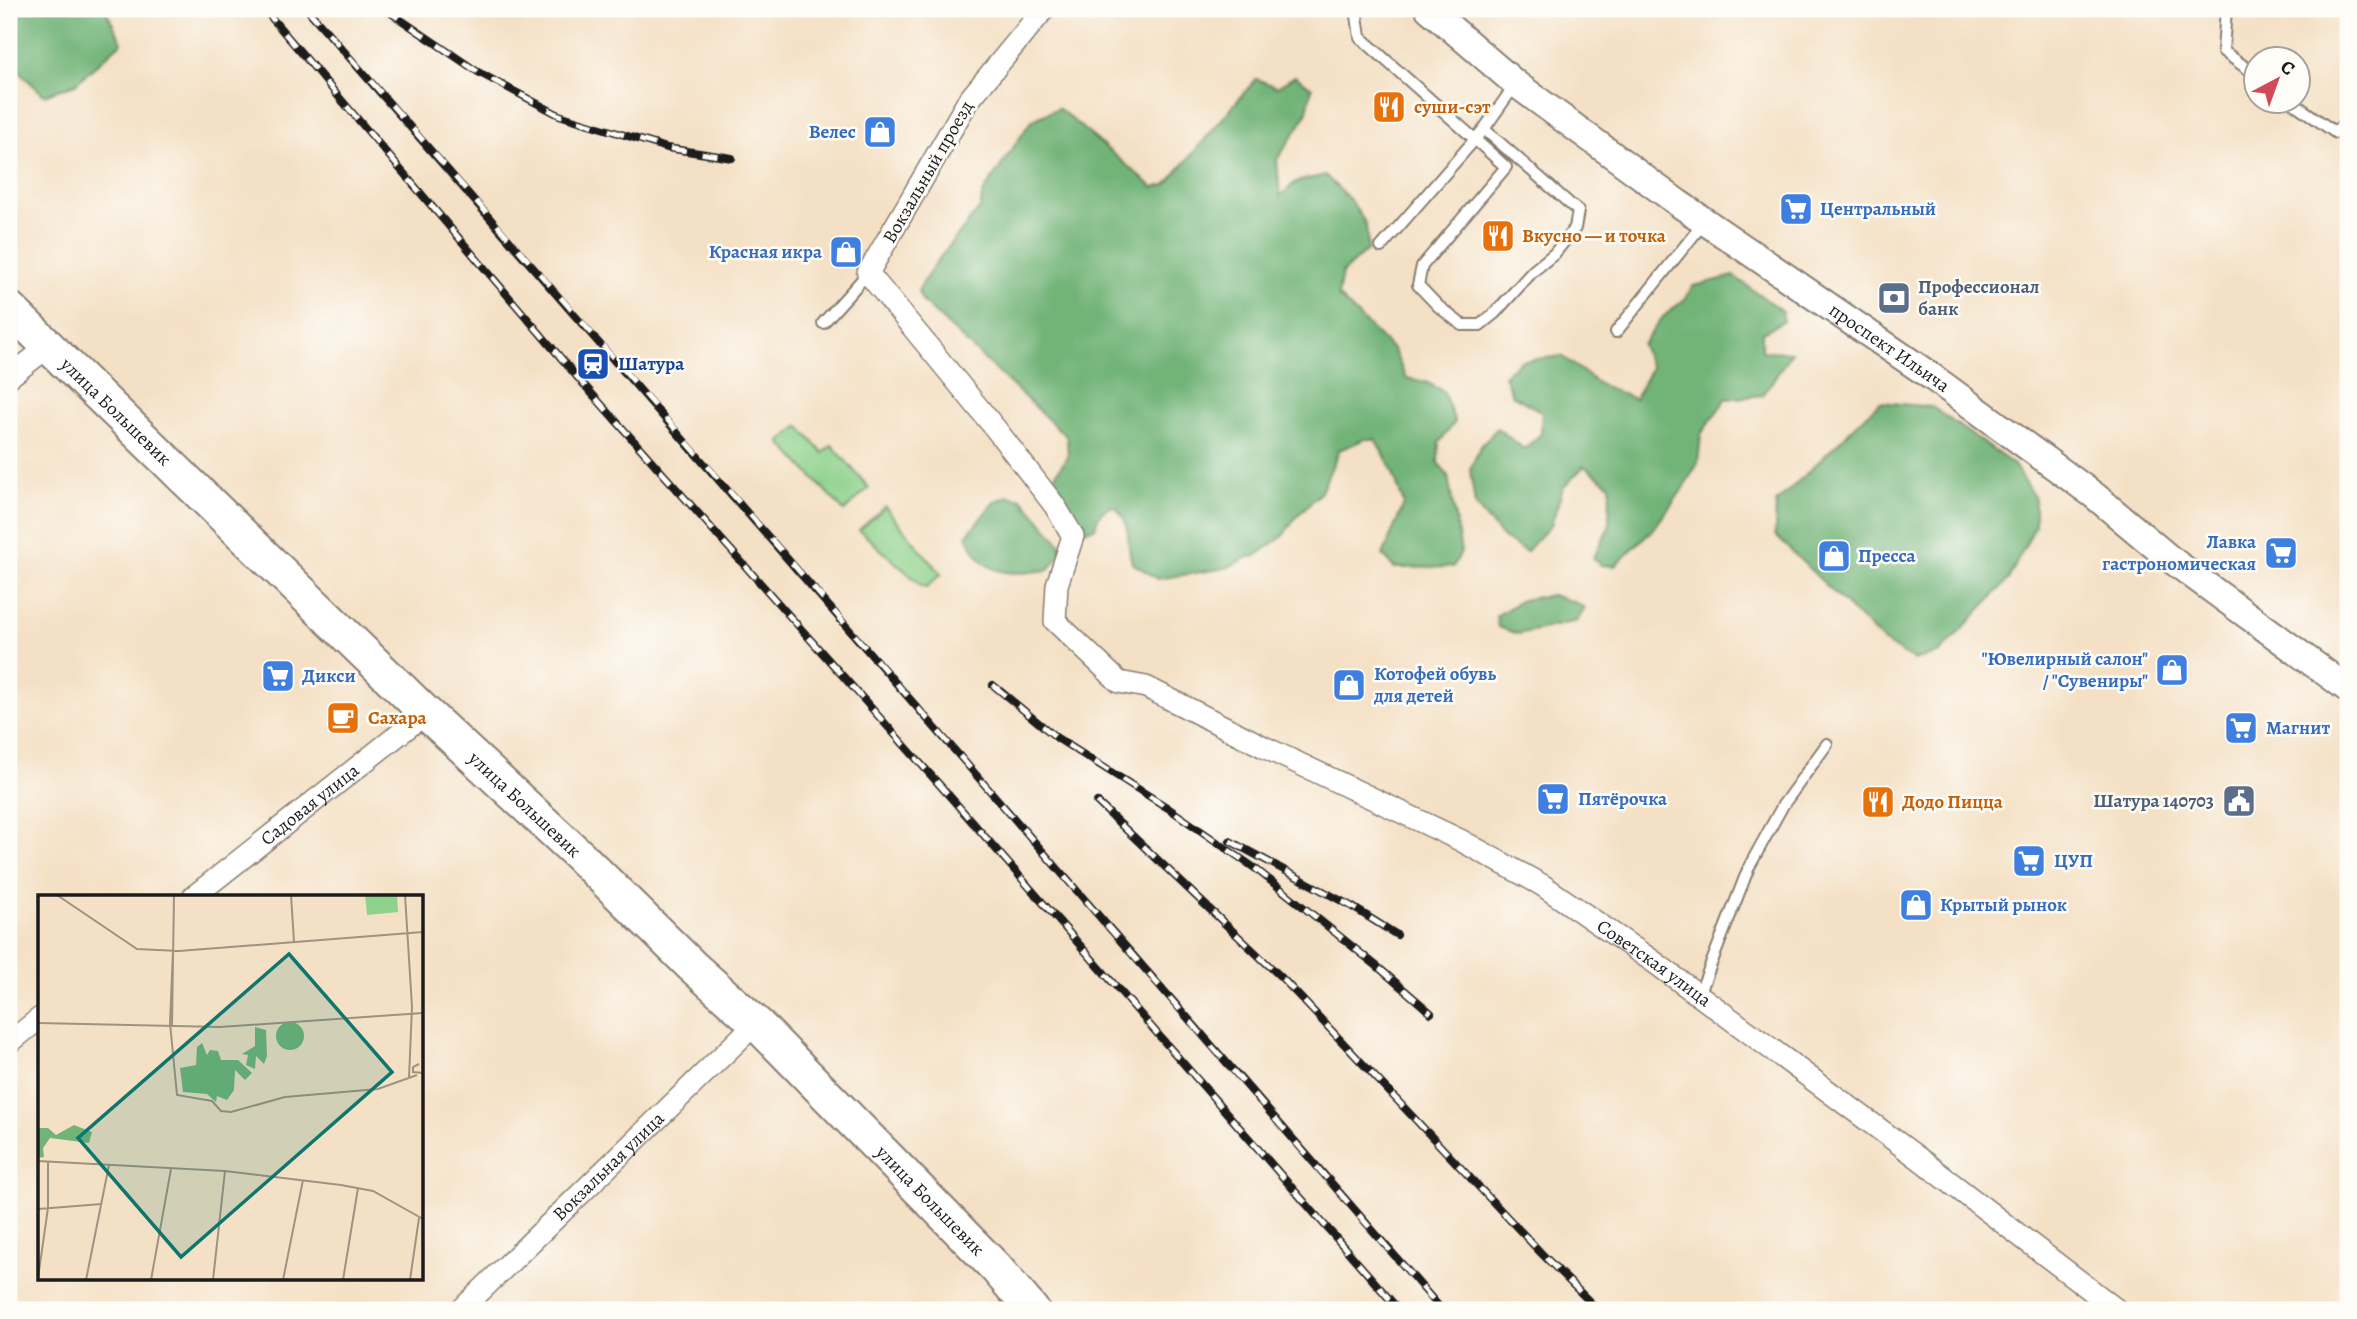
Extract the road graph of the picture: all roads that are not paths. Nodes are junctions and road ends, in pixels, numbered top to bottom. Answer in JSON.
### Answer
{"nodes":[{"id":1,"x":1044,"y":9,"type":"edge"},
{"id":2,"x":1356,"y":9,"type":"edge"},
{"id":3,"x":1429,"y":9,"type":"edge"},
{"id":4,"x":2226,"y":9,"type":"edge"},
{"id":5,"x":2242,"y":65,"type":"edge"},
{"id":6,"x":1516,"y":84,"type":"junction"},
{"id":7,"x":2312,"y":116,"type":"edge"},
{"id":8,"x":2348,"y":117,"type":"edge"},
{"id":9,"x":1484,"y":129,"type":"junction"},
{"id":10,"x":1476,"y":139,"type":"junction"},
{"id":11,"x":1705,"y":222,"type":"junction"},
{"id":12,"x":1381,"y":247,"type":"dead end"},
{"id":13,"x":868,"y":273,"type":"junction"},
{"id":14,"x":9,"y":307,"type":"edge"},
{"id":15,"x":822,"y":324,"type":"dead end"},
{"id":16,"x":1616,"y":332,"type":"dead end"},
{"id":17,"x":48,"y":347,"type":"junction"},
{"id":18,"x":9,"y":377,"type":"edge"},
{"id":19,"x":2348,"y":689,"type":"edge"},
{"id":20,"x":426,"y":713,"type":"junction"},
{"id":21,"x":1827,"y":744,"type":"dead end"},
{"id":22,"x":196,"y":895,"type":"edge"},
{"id":23,"x":1699,"y":995,"type":"junction"},
{"id":24,"x":38,"y":1020,"type":"edge"},
{"id":25,"x":756,"y":1023,"type":"junction"},
{"id":26,"x":9,"y":1043,"type":"edge"},
{"id":27,"x":461,"y":1310,"type":"edge"},
{"id":28,"x":1032,"y":1310,"type":"edge"},
{"id":29,"x":2118,"y":1310,"type":"edge"}],
"edges":[{"from":1,"to":13,"type":"street","name":"Вокзальный проезд"},
{"from":2,"to":10,"type":"lane"},
{"from":3,"to":6,"type":"street","name":"проспект Ильича"},
{"from":4,"to":5,"type":"lane"},
{"from":6,"to":9,"type":"lane"},
{"from":6,"to":11,"type":"street","name":"проспект Ильича"},
{"from":7,"to":8,"type":"lane"},
{"from":9,"to":10,"type":"lane"},
{"from":9,"to":10,"type":"lane"},
{"from":10,"to":12,"type":"lane"},
{"from":11,"to":16,"type":"lane"},
{"from":11,"to":19,"type":"street","name":"проспект Ильича"},
{"from":13,"to":15,"type":"lane"},
{"from":13,"to":23,"type":"street","name":"Советская улица"},
{"from":14,"to":17,"type":"main road","name":"улица Большевик"},
{"from":17,"to":18,"type":"street"},
{"from":17,"to":20,"type":"main road","name":"улица Большевик"},
{"from":20,"to":22,"type":"street","name":"Садовая улица"},
{"from":20,"to":25,"type":"main road","name":"улица Большевик"},
{"from":21,"to":23,"type":"lane"},
{"from":23,"to":29,"type":"street","name":"Советская улица"},
{"from":24,"to":26,"type":"street"},
{"from":25,"to":27,"type":"street","name":"Вокзальная улица"},
{"from":25,"to":28,"type":"main road","name":"улица Большевик"}]}
